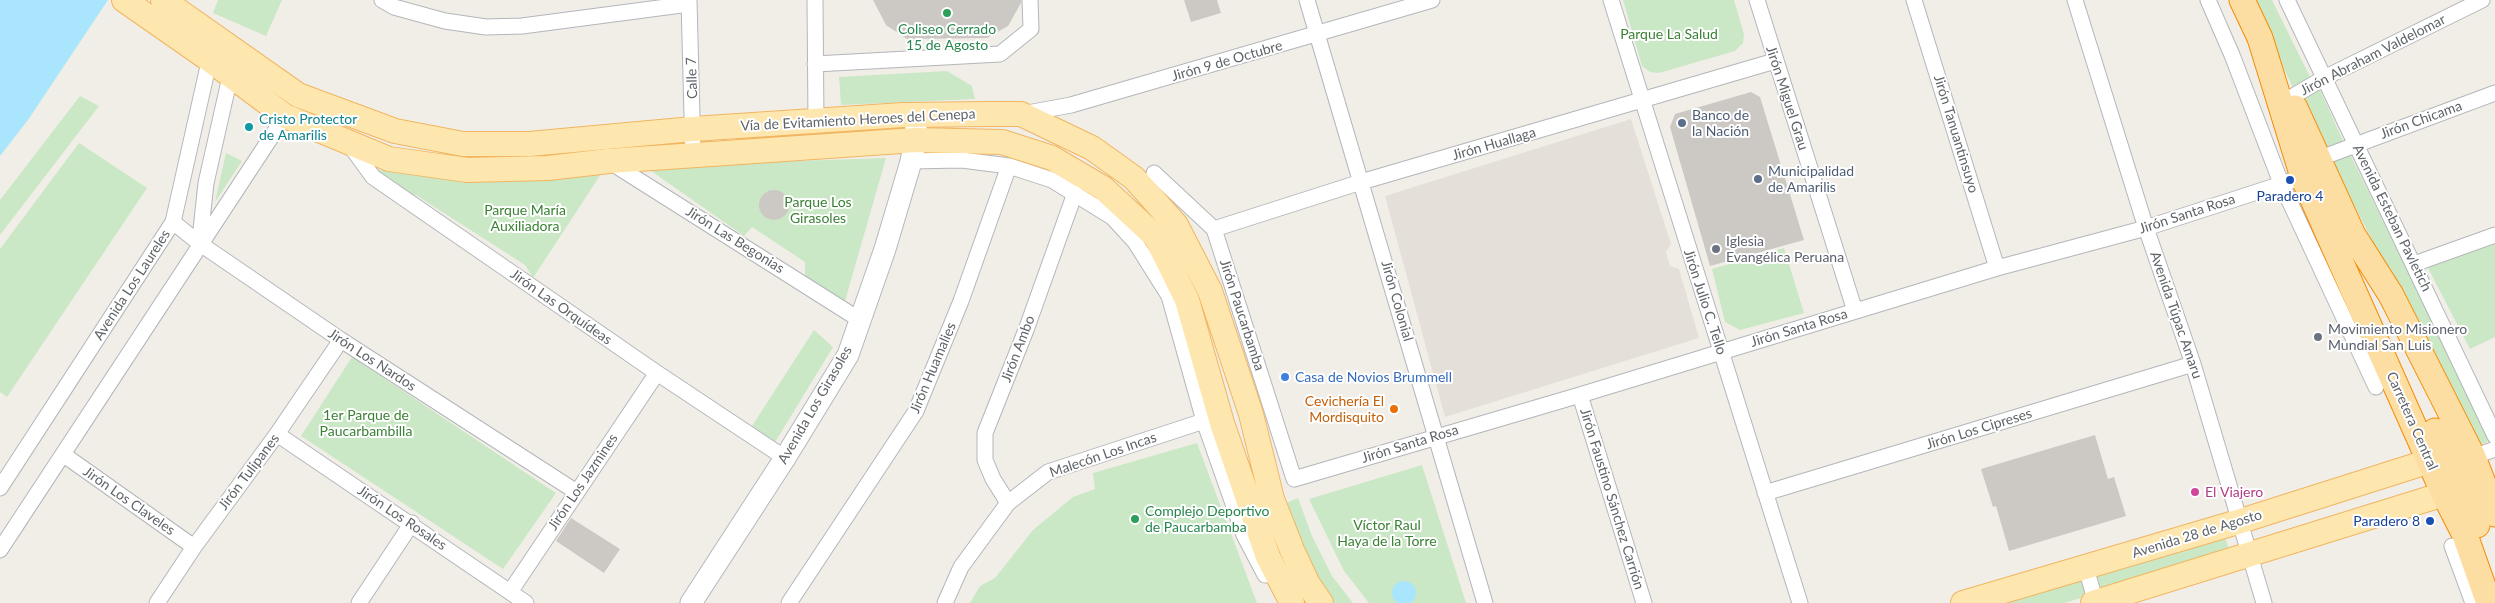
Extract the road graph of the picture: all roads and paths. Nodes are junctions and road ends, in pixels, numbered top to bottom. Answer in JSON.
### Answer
{"nodes":[{"id":1,"x":163,"y":0,"type":"edge"},
{"id":2,"x":815,"y":0,"type":"edge"},
{"id":3,"x":1030,"y":0,"type":"edge"},
{"id":4,"x":1307,"y":0,"type":"edge"},
{"id":5,"x":1432,"y":0,"type":"edge"},
{"id":6,"x":1611,"y":0,"type":"edge"},
{"id":7,"x":1757,"y":0,"type":"edge"},
{"id":8,"x":1914,"y":0,"type":"edge"},
{"id":9,"x":2075,"y":0,"type":"edge"},
{"id":10,"x":2208,"y":0,"type":"edge"},
{"id":11,"x":2242,"y":0,"type":"edge"},
{"id":12,"x":2287,"y":0,"type":"edge"},
{"id":13,"x":2482,"y":0,"type":"edge"},
{"id":14,"x":391,"y":2,"type":"edge"},
{"id":15,"x":689,"y":2,"type":"edge"},
{"id":16,"x":130,"y":4,"type":"edge"},
{"id":17,"x":1317,"y":34,"type":"junction"},
{"id":18,"x":212,"y":49,"type":"junction"},
{"id":19,"x":235,"y":50,"type":"junction"},
{"id":20,"x":1776,"y":61,"type":"junction"},
{"id":21,"x":815,"y":64,"type":"junction"},
{"id":22,"x":2270,"y":71,"type":"junction"},
{"id":23,"x":231,"y":77,"type":"junction"},
{"id":24,"x":2324,"y":78,"type":"junction"},
{"id":25,"x":2495,"y":93,"type":"edge"},
{"id":26,"x":2290,"y":98,"type":"junction"},
{"id":27,"x":1642,"y":101,"type":"junction"},
{"id":28,"x":916,"y":114,"type":"junction"},
{"id":29,"x":1020,"y":114,"type":"junction"},
{"id":30,"x":285,"y":116,"type":"junction"},
{"id":31,"x":816,"y":122,"type":"junction"},
{"id":32,"x":693,"y":129,"type":"junction"},
{"id":33,"x":348,"y":143,"type":"junction"},
{"id":34,"x":2356,"y":144,"type":"junction"},
{"id":35,"x":913,"y":151,"type":"junction"},
{"id":36,"x":693,"y":155,"type":"junction"},
{"id":37,"x":609,"y":161,"type":"junction"},
{"id":38,"x":1009,"y":166,"type":"junction"},
{"id":39,"x":1154,"y":173,"type":"dead end"},
{"id":40,"x":2301,"y":173,"type":"junction"},
{"id":41,"x":1361,"y":182,"type":"junction"},
{"id":42,"x":1075,"y":193,"type":"junction"},
{"id":43,"x":173,"y":222,"type":"junction"},
{"id":44,"x":2146,"y":228,"type":"junction"},
{"id":45,"x":1214,"y":229,"type":"junction"},
{"id":46,"x":2495,"y":235,"type":"edge"},
{"id":47,"x":200,"y":243,"type":"junction"},
{"id":48,"x":2414,"y":264,"type":"junction"},
{"id":49,"x":1997,"y":268,"type":"junction"},
{"id":50,"x":1855,"y":310,"type":"junction"},
{"id":51,"x":860,"y":320,"type":"junction"},
{"id":52,"x":341,"y":340,"type":"junction"},
{"id":53,"x":1721,"y":351,"type":"junction"},
{"id":54,"x":2193,"y":364,"type":"junction"},
{"id":55,"x":657,"y":373,"type":"junction"},
{"id":56,"x":2376,"y":387,"type":"dead end"},
{"id":57,"x":1580,"y":395,"type":"junction"},
{"id":58,"x":1204,"y":420,"type":"junction"},
{"id":59,"x":278,"y":434,"type":"junction"},
{"id":60,"x":1436,"y":436,"type":"junction"},
{"id":61,"x":2495,"y":436,"type":"edge"},
{"id":62,"x":64,"y":455,"type":"junction"},
{"id":63,"x":785,"y":458,"type":"junction"},
{"id":64,"x":2463,"y":458,"type":"edge"},
{"id":65,"x":1294,"y":479,"type":"joint"},
{"id":66,"x":0,"y":488,"type":"edge"},
{"id":67,"x":575,"y":491,"type":"junction"},
{"id":68,"x":1765,"y":493,"type":"junction"},
{"id":69,"x":2444,"y":494,"type":"junction"},
{"id":70,"x":1008,"y":503,"type":"junction"},
{"id":71,"x":2495,"y":514,"type":"edge"},
{"id":72,"x":2240,"y":521,"type":"junction"},
{"id":73,"x":412,"y":524,"type":"junction"},
{"id":74,"x":2452,"y":546,"type":"dead end"},
{"id":75,"x":194,"y":547,"type":"junction"},
{"id":76,"x":0,"y":550,"type":"edge"},
{"id":77,"x":2251,"y":555,"type":"junction"},
{"id":78,"x":2086,"y":568,"type":"junction"},
{"id":79,"x":2495,"y":568,"type":"edge"},
{"id":80,"x":510,"y":592,"type":"junction"},
{"id":81,"x":157,"y":603,"type":"edge"},
{"id":82,"x":359,"y":603,"type":"edge"},
{"id":83,"x":526,"y":603,"type":"edge"},
{"id":84,"x":691,"y":603,"type":"edge"},
{"id":85,"x":788,"y":603,"type":"edge"},
{"id":86,"x":945,"y":603,"type":"edge"},
{"id":87,"x":1287,"y":603,"type":"edge"},
{"id":88,"x":1292,"y":603,"type":"edge"},
{"id":89,"x":1321,"y":603,"type":"edge"},
{"id":90,"x":1486,"y":603,"type":"edge"},
{"id":91,"x":1644,"y":603,"type":"edge"},
{"id":92,"x":1800,"y":603,"type":"edge"},
{"id":93,"x":1963,"y":603,"type":"edge"},
{"id":94,"x":2095,"y":603,"type":"edge"},
{"id":95,"x":2264,"y":603,"type":"edge"},
{"id":96,"x":2473,"y":603,"type":"edge"},
{"id":97,"x":2489,"y":603,"type":"edge"}],
"edges":[{"from":1,"to":18,"type":"main road","name":"Vía de Evitamiento Heroes del Cenepa"},
{"from":2,"to":21,"type":"street"},
{"from":3,"to":21,"type":"street"},
{"from":4,"to":17,"type":"street","name":"Jirón Colonial"},
{"from":5,"to":17,"type":"street","name":"Jirón 9 de Octubre"},
{"from":6,"to":27,"type":"street","name":"Jirón Julio C. Tello"},
{"from":7,"to":20,"type":"street","name":"Jirón Miguel Grau"},
{"from":8,"to":49,"type":"street","name":"Jirón Tanuantinsuyo"},
{"from":9,"to":44,"type":"street","name":"Avenida Túpac Amaru"},
{"from":10,"to":40,"type":"street"},
{"from":11,"to":22,"type":"highway","name":"Carretera Central"},
{"from":12,"to":24,"type":"street","name":"Avenida Esteban Pavletich"},
{"from":13,"to":24,"type":"street","name":"Jirón Abraham Valdelomar"},
{"from":14,"to":15,"type":"street"},
{"from":15,"to":32,"type":"street","name":"Calle 7"},
{"from":16,"to":18,"type":"main road","name":"Vía de Evitamiento Heroes del Cenepa"},
{"from":17,"to":29,"type":"street","name":"Jirón 9 de Octubre"},
{"from":17,"to":41,"type":"street","name":"Jirón Colonial"},
{"from":18,"to":19,"type":"main road","name":"Vía de Evitamiento Heroes del Cenepa"},
{"from":18,"to":23,"type":"main road","name":"Vía de Evitamiento Heroes del Cenepa"},
{"from":18,"to":43,"type":"street","name":"Avenida Los Laureles"},
{"from":19,"to":23,"type":"street"},
{"from":19,"to":32,"type":"main road","name":"Vía de Evitamiento Heroes del Cenepa"},
{"from":20,"to":27,"type":"street","name":"Jirón Huallaga"},
{"from":20,"to":50,"type":"street","name":"Jirón Miguel Grau"},
{"from":21,"to":31,"type":"street"},
{"from":22,"to":26,"type":"highway","name":"Carretera Central"},
{"from":22,"to":40,"type":"highway","name":"Carretera Central"},
{"from":23,"to":30,"type":"main road","name":"Vía de Evitamiento Heroes del Cenepa"},
{"from":23,"to":47,"type":"street"},
{"from":24,"to":26,"type":"street","name":"Jirón Abraham Valdelomar"},
{"from":24,"to":34,"type":"street","name":"Avenida Esteban Pavletich"},
{"from":25,"to":34,"type":"street","name":"Jirón Chicama"},
{"from":26,"to":40,"type":"highway","name":"Carretera Central"},
{"from":27,"to":41,"type":"street","name":"Jirón Huallaga"},
{"from":27,"to":53,"type":"street","name":"Jirón Julio C. Tello"},
{"from":28,"to":29,"type":"main road","name":"Vía de Evitamiento Heroes del Cenepa"},
{"from":28,"to":31,"type":"main road","name":"Vía de Evitamiento Heroes del Cenepa"},
{"from":28,"to":35,"type":"main road","name":"Avenida Los Girasoles"},
{"from":29,"to":89,"type":"main road","name":"Vía de Evitamiento Heroes del Cenepa"},
{"from":30,"to":33,"type":"main road","name":"Vía de Evitamiento Heroes del Cenepa"},
{"from":30,"to":47,"type":"street"},
{"from":31,"to":32,"type":"main road","name":"Vía de Evitamiento Heroes del Cenepa"},
{"from":32,"to":36,"type":"street","name":"Calle 7"},
{"from":33,"to":37,"type":"main road","name":"Vía de Evitamiento Heroes del Cenepa"},
{"from":33,"to":55,"type":"street","name":"Jirón Las Orquídeas"},
{"from":34,"to":40,"type":"street","name":"Jirón Chicama"},
{"from":34,"to":48,"type":"street","name":"Avenida Esteban Pavletich"},
{"from":35,"to":36,"type":"main road","name":"Vía de Evitamiento Heroes del Cenepa"},
{"from":35,"to":38,"type":"street"},
{"from":35,"to":51,"type":"main road","name":"Avenida Los Girasoles"},
{"from":35,"to":88,"type":"main road","name":"Vía de Evitamiento Heroes del Cenepa"},
{"from":36,"to":37,"type":"main road","name":"Vía de Evitamiento Heroes del Cenepa"},
{"from":37,"to":51,"type":"street","name":"Jirón Las Begonias"},
{"from":38,"to":42,"type":"street"},
{"from":38,"to":85,"type":"street","name":"Jirón Huamalies"},
{"from":39,"to":45,"type":"street","name":"Jirón Paucarbamba"},
{"from":40,"to":44,"type":"street","name":"Jirón Santa Rosa"},
{"from":40,"to":56,"type":"street"},
{"from":40,"to":64,"type":"highway","name":"Carretera Central"},
{"from":40,"to":64,"type":"highway","name":"Carretera Central"},
{"from":41,"to":45,"type":"street","name":"Jirón Huallaga"},
{"from":41,"to":60,"type":"street","name":"Jirón Colonial"},
{"from":42,"to":58,"type":"street"},
{"from":42,"to":70,"type":"street","name":"Jirón Ambo"},
{"from":43,"to":47,"type":"street","name":"Jirón Los Nardos"},
{"from":43,"to":66,"type":"street","name":"Avenida Los Laureles"},
{"from":44,"to":49,"type":"street","name":"Jirón Santa Rosa"},
{"from":44,"to":54,"type":"street","name":"Avenida Túpac Amaru"},
{"from":45,"to":65,"type":"street","name":"Jirón Paucarbamba"},
{"from":46,"to":48,"type":"street"},
{"from":47,"to":52,"type":"street","name":"Jirón Los Nardos"},
{"from":47,"to":62,"type":"street"},
{"from":48,"to":61,"type":"street","name":"Avenida Esteban Pavletich"},
{"from":49,"to":50,"type":"street","name":"Jirón Santa Rosa"},
{"from":50,"to":53,"type":"street","name":"Jirón Santa Rosa"},
{"from":51,"to":63,"type":"main road","name":"Avenida Los Girasoles"},
{"from":52,"to":59,"type":"street","name":"Jirón Tulipanes"},
{"from":52,"to":67,"type":"street","name":"Jirón Los Nardos"},
{"from":53,"to":57,"type":"street","name":"Jirón Santa Rosa"},
{"from":53,"to":68,"type":"street","name":"Jirón Julio C. Tello"},
{"from":54,"to":68,"type":"street","name":"Jirón Los Cipreses"},
{"from":54,"to":72,"type":"street","name":"Avenida Túpac Amaru"},
{"from":55,"to":63,"type":"street","name":"Jirón Las Orquídeas"},
{"from":55,"to":67,"type":"street","name":"Jirón Los Jazmines"},
{"from":57,"to":60,"type":"street","name":"Jirón Santa Rosa"},
{"from":57,"to":91,"type":"street","name":"Jirón Faustino Sánchez Carrión"},
{"from":58,"to":70,"type":"street","name":"Malecón Los Incas"},
{"from":58,"to":87,"type":"street"},
{"from":59,"to":73,"type":"street","name":"Jirón Los Rosales"},
{"from":59,"to":75,"type":"street","name":"Jirón Tulipanes"},
{"from":60,"to":65,"type":"street","name":"Jirón Santa Rosa"},
{"from":60,"to":90,"type":"street","name":"Jirón Colonial"},
{"from":62,"to":75,"type":"street","name":"Jirón Los Claveles"},
{"from":62,"to":76,"type":"street"},
{"from":63,"to":84,"type":"main road","name":"Avenida Los Girasoles"},
{"from":64,"to":69,"type":"highway","name":"Carretera Central"},
{"from":64,"to":71,"type":"highway","name":"Carretera Central"},
{"from":64,"to":72,"type":"main road","name":"Avenida 28 de Agosto"},
{"from":64,"to":79,"type":"highway"},
{"from":67,"to":80,"type":"street","name":"Jirón Los Jazmines"},
{"from":68,"to":92,"type":"street","name":"Jirón Julio C. Tello"},
{"from":69,"to":77,"type":"main road"},
{"from":69,"to":97,"type":"highway","name":"Carretera Central"},
{"from":70,"to":86,"type":"street","name":"Malecón Los Incas"},
{"from":72,"to":77,"type":"street","name":"Avenida Túpac Amaru"},
{"from":72,"to":78,"type":"main road","name":"Avenida 28 de Agosto"},
{"from":73,"to":80,"type":"street","name":"Jirón Los Rosales"},
{"from":73,"to":82,"type":"street"},
{"from":74,"to":96,"type":"street"},
{"from":75,"to":81,"type":"street","name":"Jirón Tulipanes"},
{"from":77,"to":94,"type":"main road"},
{"from":77,"to":95,"type":"street","name":"Avenida Túpac Amaru"},
{"from":78,"to":93,"type":"main road","name":"Avenida 28 de Agosto"},
{"from":78,"to":94,"type":"street"},
{"from":80,"to":83,"type":"street","name":"Jirón Los Rosales"}]}
